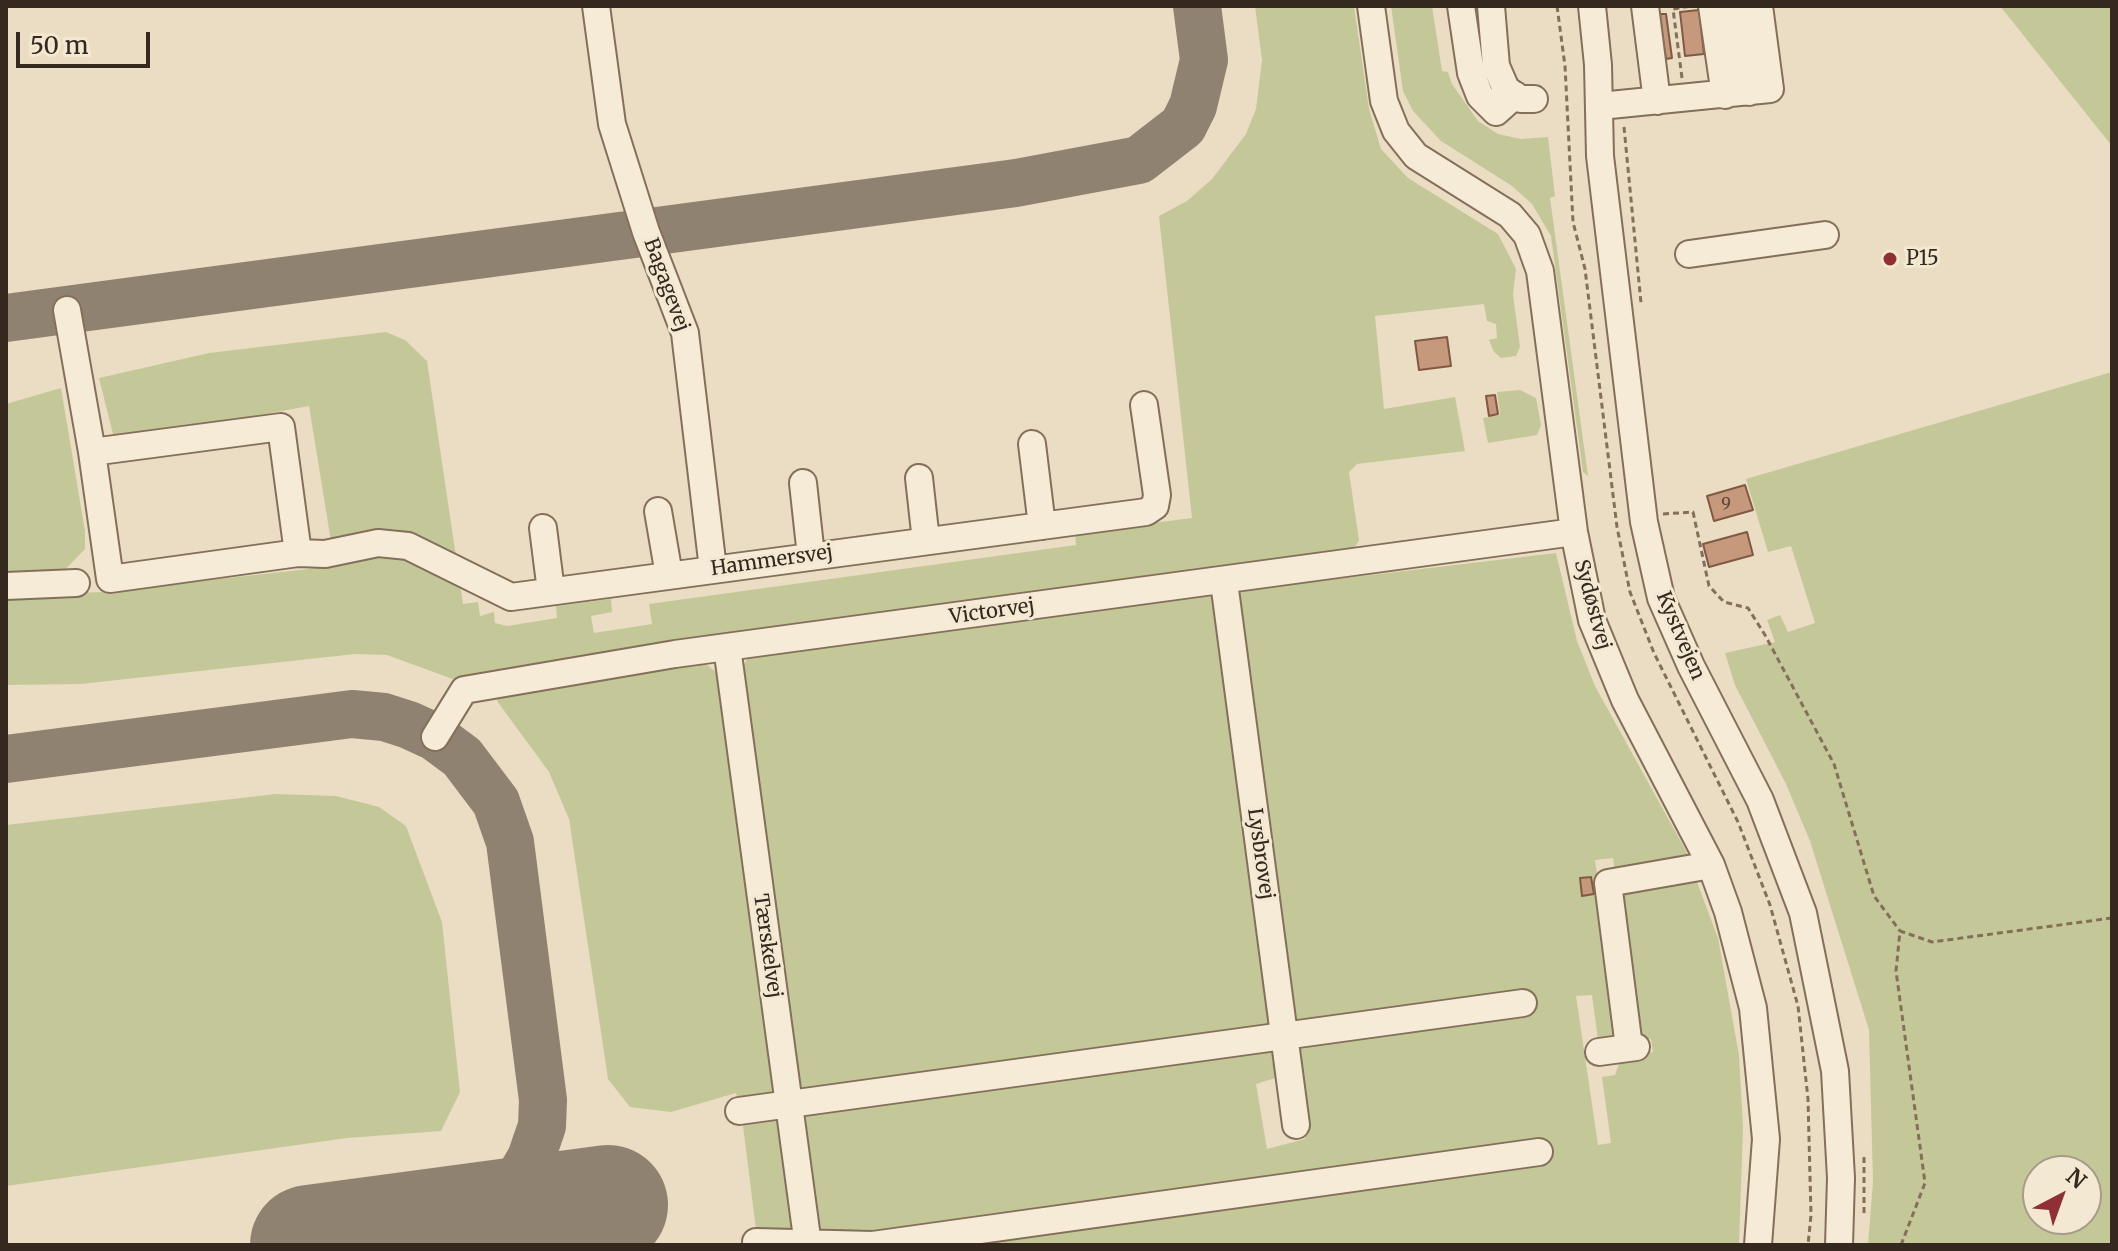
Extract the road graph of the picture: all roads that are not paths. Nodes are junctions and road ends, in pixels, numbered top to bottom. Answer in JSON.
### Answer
{"nodes":[{"id":1,"x":596,"y":6,"type":"edge"},
{"id":2,"x":1371,"y":6,"type":"edge"},
{"id":3,"x":1461,"y":6,"type":"edge"},
{"id":4,"x":1491,"y":6,"type":"edge"},
{"id":5,"x":1592,"y":6,"type":"edge"},
{"id":6,"x":1645,"y":6,"type":"edge"},
{"id":7,"x":1712,"y":6,"type":"edge"},
{"id":8,"x":1737,"y":6,"type":"edge"},
{"id":9,"x":1759,"y":6,"type":"edge"},
{"id":10,"x":1737,"y":93,"type":"junction"},
{"id":11,"x":1657,"y":101,"type":"junction"},
{"id":12,"x":1611,"y":104,"type":"junction"},
{"id":13,"x":1825,"y":235,"type":"dead end"},
{"id":14,"x":1689,"y":254,"type":"dead end"},
{"id":15,"x":67,"y":310,"type":"dead end"},
{"id":16,"x":1144,"y":405,"type":"dead end"},
{"id":17,"x":1032,"y":444,"type":"dead end"},
{"id":18,"x":92,"y":452,"type":"junction"},
{"id":19,"x":919,"y":478,"type":"dead end"},
{"id":20,"x":803,"y":483,"type":"dead end"},
{"id":21,"x":658,"y":511,"type":"dead end"},
{"id":22,"x":1042,"y":526,"type":"junction"},
{"id":23,"x":543,"y":528,"type":"dead end"},
{"id":24,"x":1574,"y":532,"type":"junction"},
{"id":25,"x":926,"y":541,"type":"junction"},
{"id":26,"x":298,"y":553,"type":"junction"},
{"id":27,"x":811,"y":556,"type":"junction"},
{"id":28,"x":713,"y":569,"type":"junction"},
{"id":29,"x":669,"y":575,"type":"junction"},
{"id":30,"x":1224,"y":582,"type":"junction"},
{"id":31,"x":76,"y":583,"type":"dead end"},
{"id":32,"x":6,"y":586,"type":"edge"},
{"id":33,"x":551,"y":591,"type":"junction"},
{"id":34,"x":727,"y":647,"type":"junction"},
{"id":35,"x":435,"y":737,"type":"dead end"},
{"id":36,"x":1711,"y":865,"type":"junction"},
{"id":37,"x":1523,"y":1003,"type":"dead end"},
{"id":38,"x":1285,"y":1037,"type":"junction"},
{"id":39,"x":1599,"y":1052,"type":"dead end"},
{"id":40,"x":789,"y":1105,"type":"junction"},
{"id":41,"x":739,"y":1111,"type":"dead end"},
{"id":42,"x":1296,"y":1125,"type":"dead end"},
{"id":43,"x":1539,"y":1152,"type":"dead end"},
{"id":44,"x":756,"y":1242,"type":"dead end"},
{"id":45,"x":808,"y":1244,"type":"edge"},
{"id":46,"x":1758,"y":1245,"type":"edge"},
{"id":47,"x":1839,"y":1245,"type":"edge"}],
"edges":[{"from":1,"to":28,"type":"street","name":"Bagagevej"},
{"from":2,"to":24,"type":"street","name":"Sydøstvej"},
{"from":3,"to":4,"type":"street"},
{"from":5,"to":12,"type":"street","name":"Kystvejen"},
{"from":6,"to":11,"type":"street"},
{"from":7,"to":10,"type":"street"},
{"from":8,"to":10,"type":"street"},
{"from":9,"to":10,"type":"street"},
{"from":10,"to":11,"type":"street"},
{"from":11,"to":12,"type":"street"},
{"from":12,"to":47,"type":"street","name":"Kystvejen"},
{"from":13,"to":14,"type":"street"},
{"from":15,"to":18,"type":"street"},
{"from":16,"to":22,"type":"street","name":"Hammersvej"},
{"from":17,"to":22,"type":"street"},
{"from":18,"to":26,"type":"street"},
{"from":18,"to":26,"type":"street","name":"Hammersvej"},
{"from":19,"to":25,"type":"street"},
{"from":20,"to":27,"type":"street"},
{"from":21,"to":29,"type":"street"},
{"from":22,"to":25,"type":"street","name":"Hammersvej"},
{"from":23,"to":33,"type":"street"},
{"from":24,"to":30,"type":"street","name":"Victorvej"},
{"from":24,"to":36,"type":"street","name":"Sydøstvej"},
{"from":25,"to":27,"type":"street","name":"Hammersvej"},
{"from":26,"to":33,"type":"street","name":"Hammersvej"},
{"from":27,"to":28,"type":"street","name":"Hammersvej"},
{"from":28,"to":29,"type":"street","name":"Hammersvej"},
{"from":29,"to":33,"type":"street","name":"Hammersvej"},
{"from":30,"to":34,"type":"street","name":"Victorvej"},
{"from":30,"to":38,"type":"street","name":"Lysbrovej"},
{"from":31,"to":32,"type":"street"},
{"from":34,"to":35,"type":"street","name":"Victorvej"},
{"from":34,"to":40,"type":"street","name":"Tærskelvej"},
{"from":36,"to":39,"type":"street"},
{"from":36,"to":46,"type":"street","name":"Sydøstvej"},
{"from":37,"to":38,"type":"street"},
{"from":38,"to":40,"type":"street"},
{"from":38,"to":42,"type":"street","name":"Lysbrovej"},
{"from":40,"to":41,"type":"street"},
{"from":40,"to":45,"type":"street","name":"Tærskelvej"},
{"from":43,"to":45,"type":"street"},
{"from":44,"to":45,"type":"street"}]}
